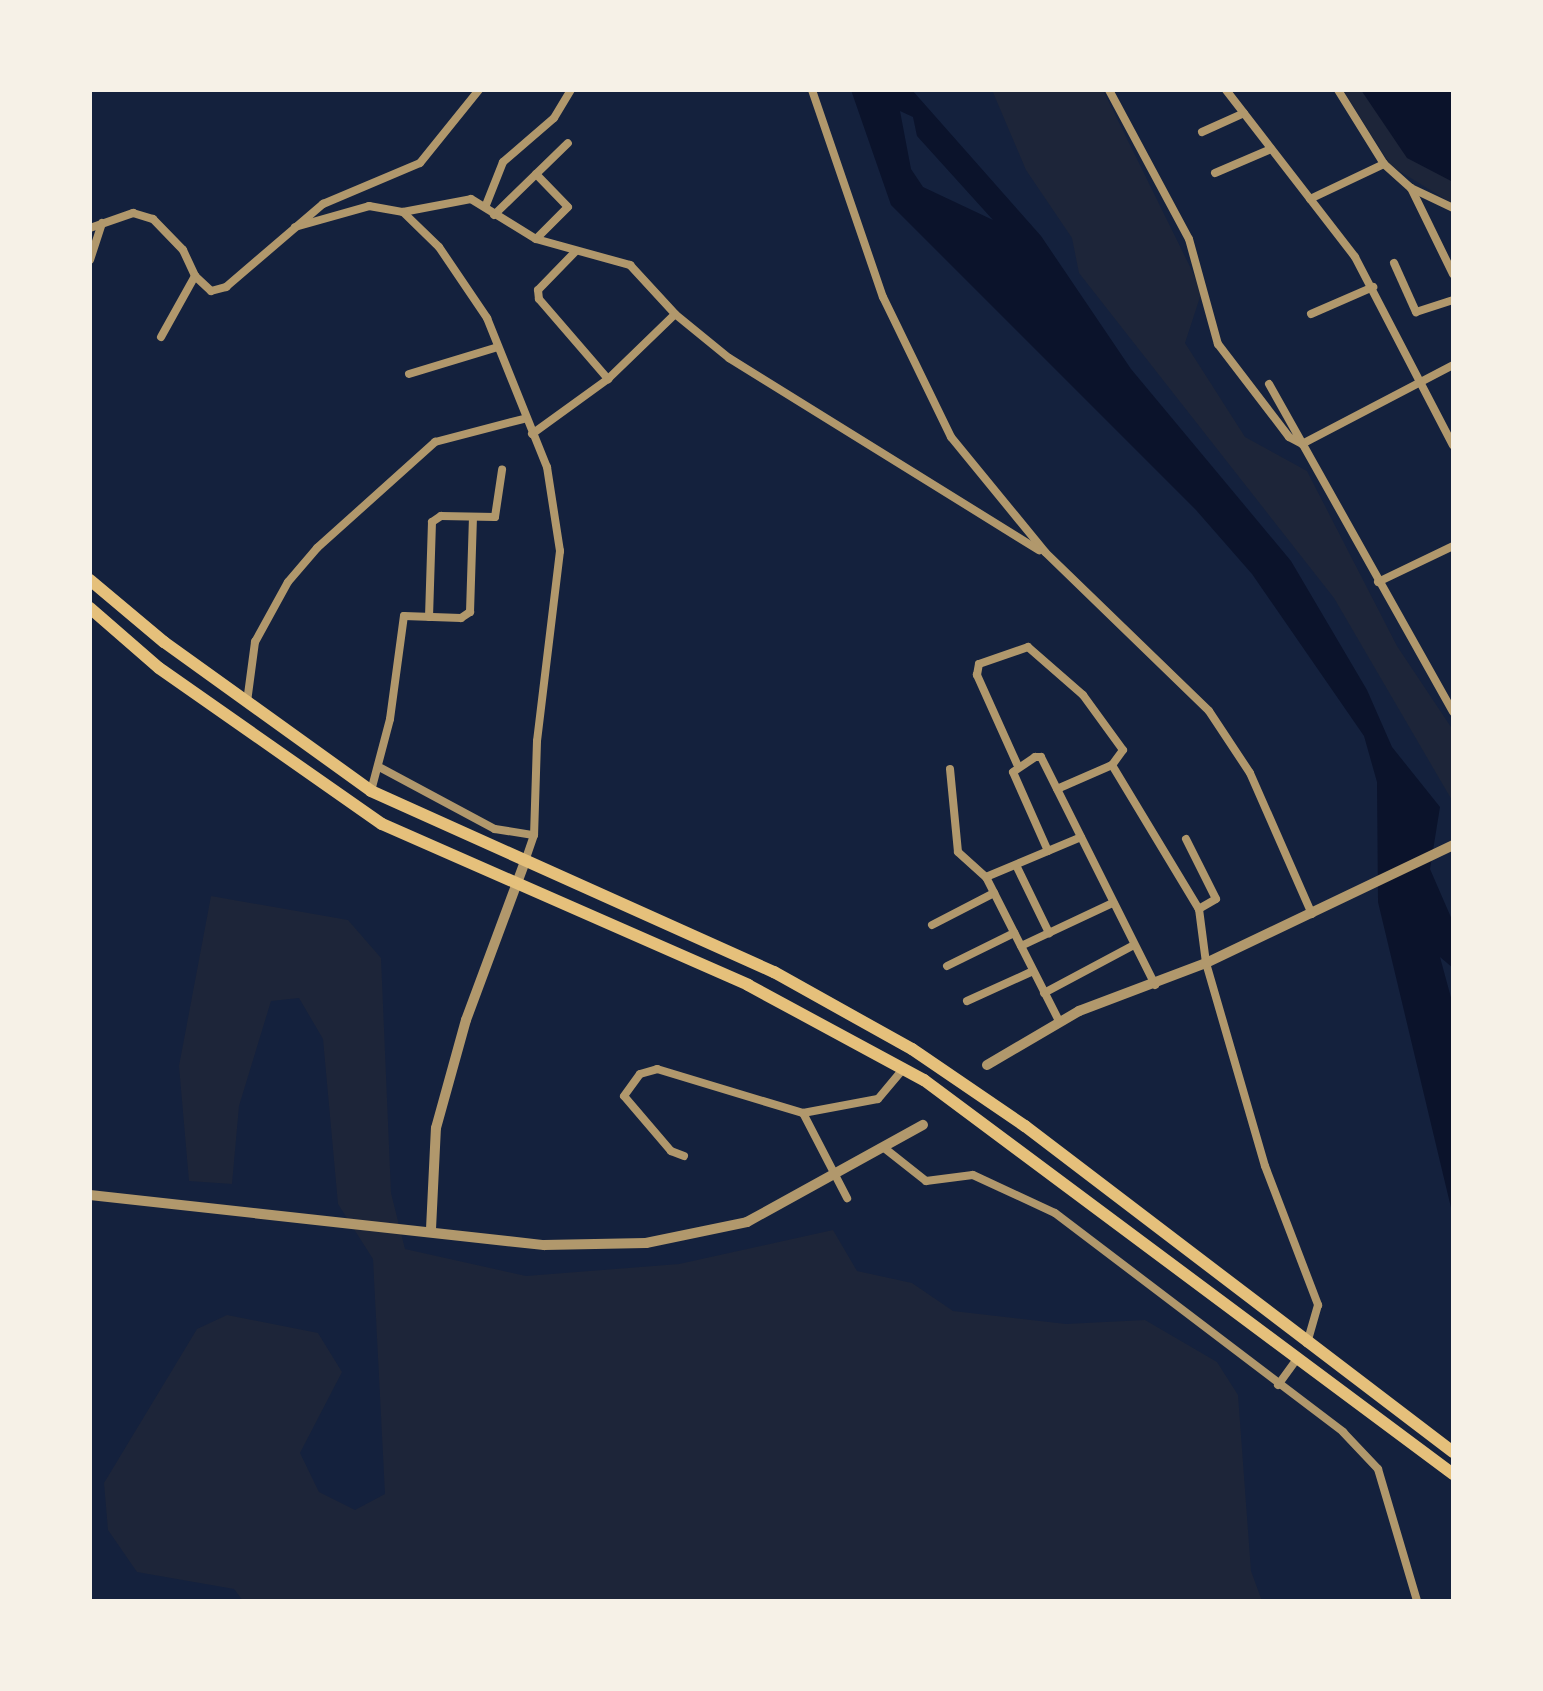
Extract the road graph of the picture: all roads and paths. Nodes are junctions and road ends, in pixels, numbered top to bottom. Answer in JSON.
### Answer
{"nodes":[{"id":1,"x":478,"y":90,"type":"edge"},
{"id":2,"x":572,"y":90,"type":"edge"},
{"id":3,"x":812,"y":90,"type":"edge"},
{"id":4,"x":1109,"y":90,"type":"edge"},
{"id":5,"x":1226,"y":90,"type":"edge"},
{"id":6,"x":1338,"y":90,"type":"edge"},
{"id":7,"x":1244,"y":113,"type":"junction"},
{"id":8,"x":1202,"y":132,"type":"dead end"},
{"id":9,"x":568,"y":143,"type":"dead end"},
{"id":10,"x":1271,"y":148,"type":"junction"},
{"id":11,"x":1384,"y":164,"type":"junction"},
{"id":12,"x":1215,"y":173,"type":"dead end"},
{"id":13,"x":536,"y":174,"type":"junction"},
{"id":14,"x":1411,"y":188,"type":"junction"},
{"id":15,"x":1310,"y":199,"type":"junction"},
{"id":16,"x":486,"y":205,"type":"junction"},
{"id":17,"x":1453,"y":208,"type":"edge"},
{"id":18,"x":403,"y":212,"type":"junction"},
{"id":19,"x":494,"y":215,"type":"junction"},
{"id":20,"x":102,"y":223,"type":"junction"},
{"id":21,"x":90,"y":228,"type":"edge"},
{"id":22,"x":295,"y":228,"type":"junction"},
{"id":23,"x":536,"y":239,"type":"junction"},
{"id":24,"x":575,"y":252,"type":"junction"},
{"id":25,"x":90,"y":260,"type":"edge"},
{"id":26,"x":1394,"y":264,"type":"dead end"},
{"id":27,"x":1453,"y":274,"type":"edge"},
{"id":28,"x":195,"y":276,"type":"junction"},
{"id":29,"x":1372,"y":287,"type":"junction"},
{"id":30,"x":1453,"y":300,"type":"edge"},
{"id":31,"x":675,"y":314,"type":"junction"},
{"id":32,"x":1311,"y":314,"type":"dead end"},
{"id":33,"x":161,"y":336,"type":"dead end"},
{"id":34,"x":498,"y":347,"type":"junction"},
{"id":35,"x":1453,"y":365,"type":"edge"},
{"id":36,"x":409,"y":374,"type":"dead end"},
{"id":37,"x":608,"y":379,"type":"junction"},
{"id":38,"x":1421,"y":380,"type":"junction"},
{"id":39,"x":1268,"y":384,"type":"dead end"},
{"id":40,"x":523,"y":419,"type":"junction"},
{"id":41,"x":532,"y":434,"type":"junction"},
{"id":42,"x":1302,"y":444,"type":"junction"},
{"id":43,"x":1453,"y":445,"type":"edge"},
{"id":44,"x":502,"y":470,"type":"dead end"},
{"id":45,"x":473,"y":518,"type":"junction"},
{"id":46,"x":1453,"y":546,"type":"edge"},
{"id":47,"x":1044,"y":552,"type":"junction"},
{"id":48,"x":90,"y":580,"type":"edge"},
{"id":49,"x":1378,"y":582,"type":"junction"},
{"id":50,"x":90,"y":608,"type":"edge"},
{"id":51,"x":429,"y":617,"type":"junction"},
{"id":52,"x":246,"y":703,"type":"junction"},
{"id":53,"x":1453,"y":712,"type":"edge"},
{"id":54,"x":1017,"y":764,"type":"junction"},
{"id":55,"x":1112,"y":764,"type":"junction"},
{"id":56,"x":381,"y":768,"type":"junction"},
{"id":57,"x":950,"y":769,"type":"dead end"},
{"id":58,"x":1057,"y":789,"type":"junction"},
{"id":59,"x":371,"y":791,"type":"junction"},
{"id":60,"x":534,"y":835,"type":"junction"},
{"id":61,"x":1081,"y":837,"type":"junction"},
{"id":62,"x":1186,"y":838,"type":"dead end"},
{"id":63,"x":1453,"y":845,"type":"edge"},
{"id":64,"x":1048,"y":851,"type":"junction"},
{"id":65,"x":526,"y":862,"type":"junction"},
{"id":66,"x":1016,"y":864,"type":"junction"},
{"id":67,"x":986,"y":877,"type":"junction"},
{"id":68,"x":520,"y":882,"type":"junction"},
{"id":69,"x":994,"y":893,"type":"junction"},
{"id":70,"x":1113,"y":903,"type":"junction"},
{"id":71,"x":1199,"y":909,"type":"junction"},
{"id":72,"x":1312,"y":914,"type":"junction"},
{"id":73,"x":932,"y":924,"type":"dead end"},
{"id":74,"x":1014,"y":933,"type":"junction"},
{"id":75,"x":1048,"y":933,"type":"junction"},
{"id":76,"x":1134,"y":945,"type":"junction"},
{"id":77,"x":1021,"y":946,"type":"junction"},
{"id":78,"x":1206,"y":963,"type":"junction"},
{"id":79,"x":947,"y":966,"type":"dead end"},
{"id":80,"x":1033,"y":971,"type":"junction"},
{"id":81,"x":1155,"y":985,"type":"junction"},
{"id":82,"x":1044,"y":993,"type":"junction"},
{"id":83,"x":967,"y":1001,"type":"dead end"},
{"id":84,"x":1059,"y":1021,"type":"junction"},
{"id":85,"x":986,"y":1064,"type":"dead end"},
{"id":86,"x":902,"y":1070,"type":"junction"},
{"id":87,"x":803,"y":1113,"type":"junction"},
{"id":88,"x":923,"y":1124,"type":"dead end"},
{"id":89,"x":883,"y":1147,"type":"junction"},
{"id":90,"x":684,"y":1156,"type":"dead end"},
{"id":91,"x":833,"y":1176,"type":"junction"},
{"id":92,"x":90,"y":1195,"type":"edge"},
{"id":93,"x":847,"y":1198,"type":"dead end"},
{"id":94,"x":431,"y":1229,"type":"junction"},
{"id":95,"x":1307,"y":1343,"type":"junction"},
{"id":96,"x":1298,"y":1357,"type":"junction"},
{"id":97,"x":1278,"y":1386,"type":"junction"},
{"id":98,"x":1450,"y":1451,"type":"edge"},
{"id":99,"x":1453,"y":1474,"type":"edge"},
{"id":100,"x":1416,"y":1601,"type":"edge"}],
"edges":[{"from":1,"to":22,"type":"street"},
{"from":2,"to":16,"type":"street"},
{"from":3,"to":47,"type":"street"},
{"from":4,"to":42,"type":"street"},
{"from":5,"to":7,"type":"street"},
{"from":6,"to":11,"type":"street"},
{"from":7,"to":8,"type":"street"},
{"from":7,"to":10,"type":"street"},
{"from":9,"to":13,"type":"street"},
{"from":10,"to":12,"type":"street"},
{"from":10,"to":15,"type":"street"},
{"from":11,"to":14,"type":"street"},
{"from":11,"to":15,"type":"street"},
{"from":13,"to":19,"type":"street"},
{"from":13,"to":23,"type":"street"},
{"from":14,"to":17,"type":"street"},
{"from":14,"to":27,"type":"street"},
{"from":15,"to":29,"type":"street"},
{"from":16,"to":18,"type":"street"},
{"from":16,"to":19,"type":"street"},
{"from":18,"to":22,"type":"street"},
{"from":18,"to":34,"type":"street"},
{"from":19,"to":23,"type":"street"},
{"from":20,"to":21,"type":"street"},
{"from":20,"to":25,"type":"street"},
{"from":20,"to":28,"type":"street"},
{"from":22,"to":28,"type":"street"},
{"from":23,"to":24,"type":"street"},
{"from":24,"to":31,"type":"street"},
{"from":24,"to":37,"type":"street"},
{"from":26,"to":30,"type":"street"},
{"from":28,"to":33,"type":"street"},
{"from":29,"to":32,"type":"street"},
{"from":29,"to":38,"type":"street"},
{"from":31,"to":37,"type":"street"},
{"from":31,"to":47,"type":"street"},
{"from":34,"to":36,"type":"street"},
{"from":34,"to":40,"type":"street"},
{"from":35,"to":38,"type":"street"},
{"from":37,"to":41,"type":"street"},
{"from":38,"to":42,"type":"street"},
{"from":38,"to":43,"type":"street"},
{"from":39,"to":42,"type":"street"},
{"from":40,"to":41,"type":"street"},
{"from":40,"to":52,"type":"street"},
{"from":41,"to":60,"type":"street"},
{"from":42,"to":49,"type":"street"},
{"from":44,"to":45,"type":"street"},
{"from":45,"to":51,"type":"street"},
{"from":45,"to":51,"type":"street"},
{"from":46,"to":49,"type":"street"},
{"from":47,"to":72,"type":"street"},
{"from":48,"to":52,"type":"highway"},
{"from":49,"to":53,"type":"street"},
{"from":50,"to":68,"type":"highway"},
{"from":51,"to":56,"type":"street"},
{"from":52,"to":59,"type":"highway"},
{"from":54,"to":55,"type":"street"},
{"from":54,"to":58,"type":"street"},
{"from":54,"to":64,"type":"street"},
{"from":55,"to":58,"type":"street"},
{"from":55,"to":71,"type":"street"},
{"from":56,"to":59,"type":"street"},
{"from":56,"to":60,"type":"street"},
{"from":57,"to":67,"type":"street"},
{"from":58,"to":61,"type":"street"},
{"from":59,"to":65,"type":"highway"},
{"from":60,"to":65,"type":"street"},
{"from":61,"to":64,"type":"street"},
{"from":61,"to":70,"type":"street"},
{"from":62,"to":71,"type":"street"},
{"from":63,"to":72,"type":"street"},
{"from":64,"to":66,"type":"street"},
{"from":65,"to":68,"type":"street"},
{"from":65,"to":95,"type":"highway"},
{"from":66,"to":67,"type":"street"},
{"from":66,"to":75,"type":"street"},
{"from":67,"to":69,"type":"street"},
{"from":68,"to":86,"type":"highway"},
{"from":68,"to":94,"type":"street"},
{"from":69,"to":73,"type":"street"},
{"from":69,"to":74,"type":"street"},
{"from":70,"to":75,"type":"street"},
{"from":70,"to":76,"type":"street"},
{"from":71,"to":78,"type":"street"},
{"from":72,"to":78,"type":"street"},
{"from":74,"to":77,"type":"street"},
{"from":74,"to":79,"type":"street"},
{"from":75,"to":77,"type":"street"},
{"from":76,"to":81,"type":"street"},
{"from":76,"to":82,"type":"street"},
{"from":77,"to":80,"type":"street"},
{"from":78,"to":81,"type":"street"},
{"from":78,"to":95,"type":"street"},
{"from":80,"to":82,"type":"street"},
{"from":80,"to":83,"type":"street"},
{"from":81,"to":84,"type":"street"},
{"from":82,"to":84,"type":"street"},
{"from":84,"to":85,"type":"street"},
{"from":86,"to":87,"type":"street"},
{"from":86,"to":96,"type":"highway"},
{"from":87,"to":90,"type":"street"},
{"from":87,"to":91,"type":"street"},
{"from":88,"to":89,"type":"street"},
{"from":89,"to":91,"type":"street"},
{"from":89,"to":97,"type":"street"},
{"from":91,"to":93,"type":"street"},
{"from":91,"to":94,"type":"street"},
{"from":92,"to":94,"type":"street"},
{"from":95,"to":98,"type":"highway"},
{"from":96,"to":97,"type":"street"},
{"from":96,"to":99,"type":"highway"},
{"from":97,"to":100,"type":"street"}]}
